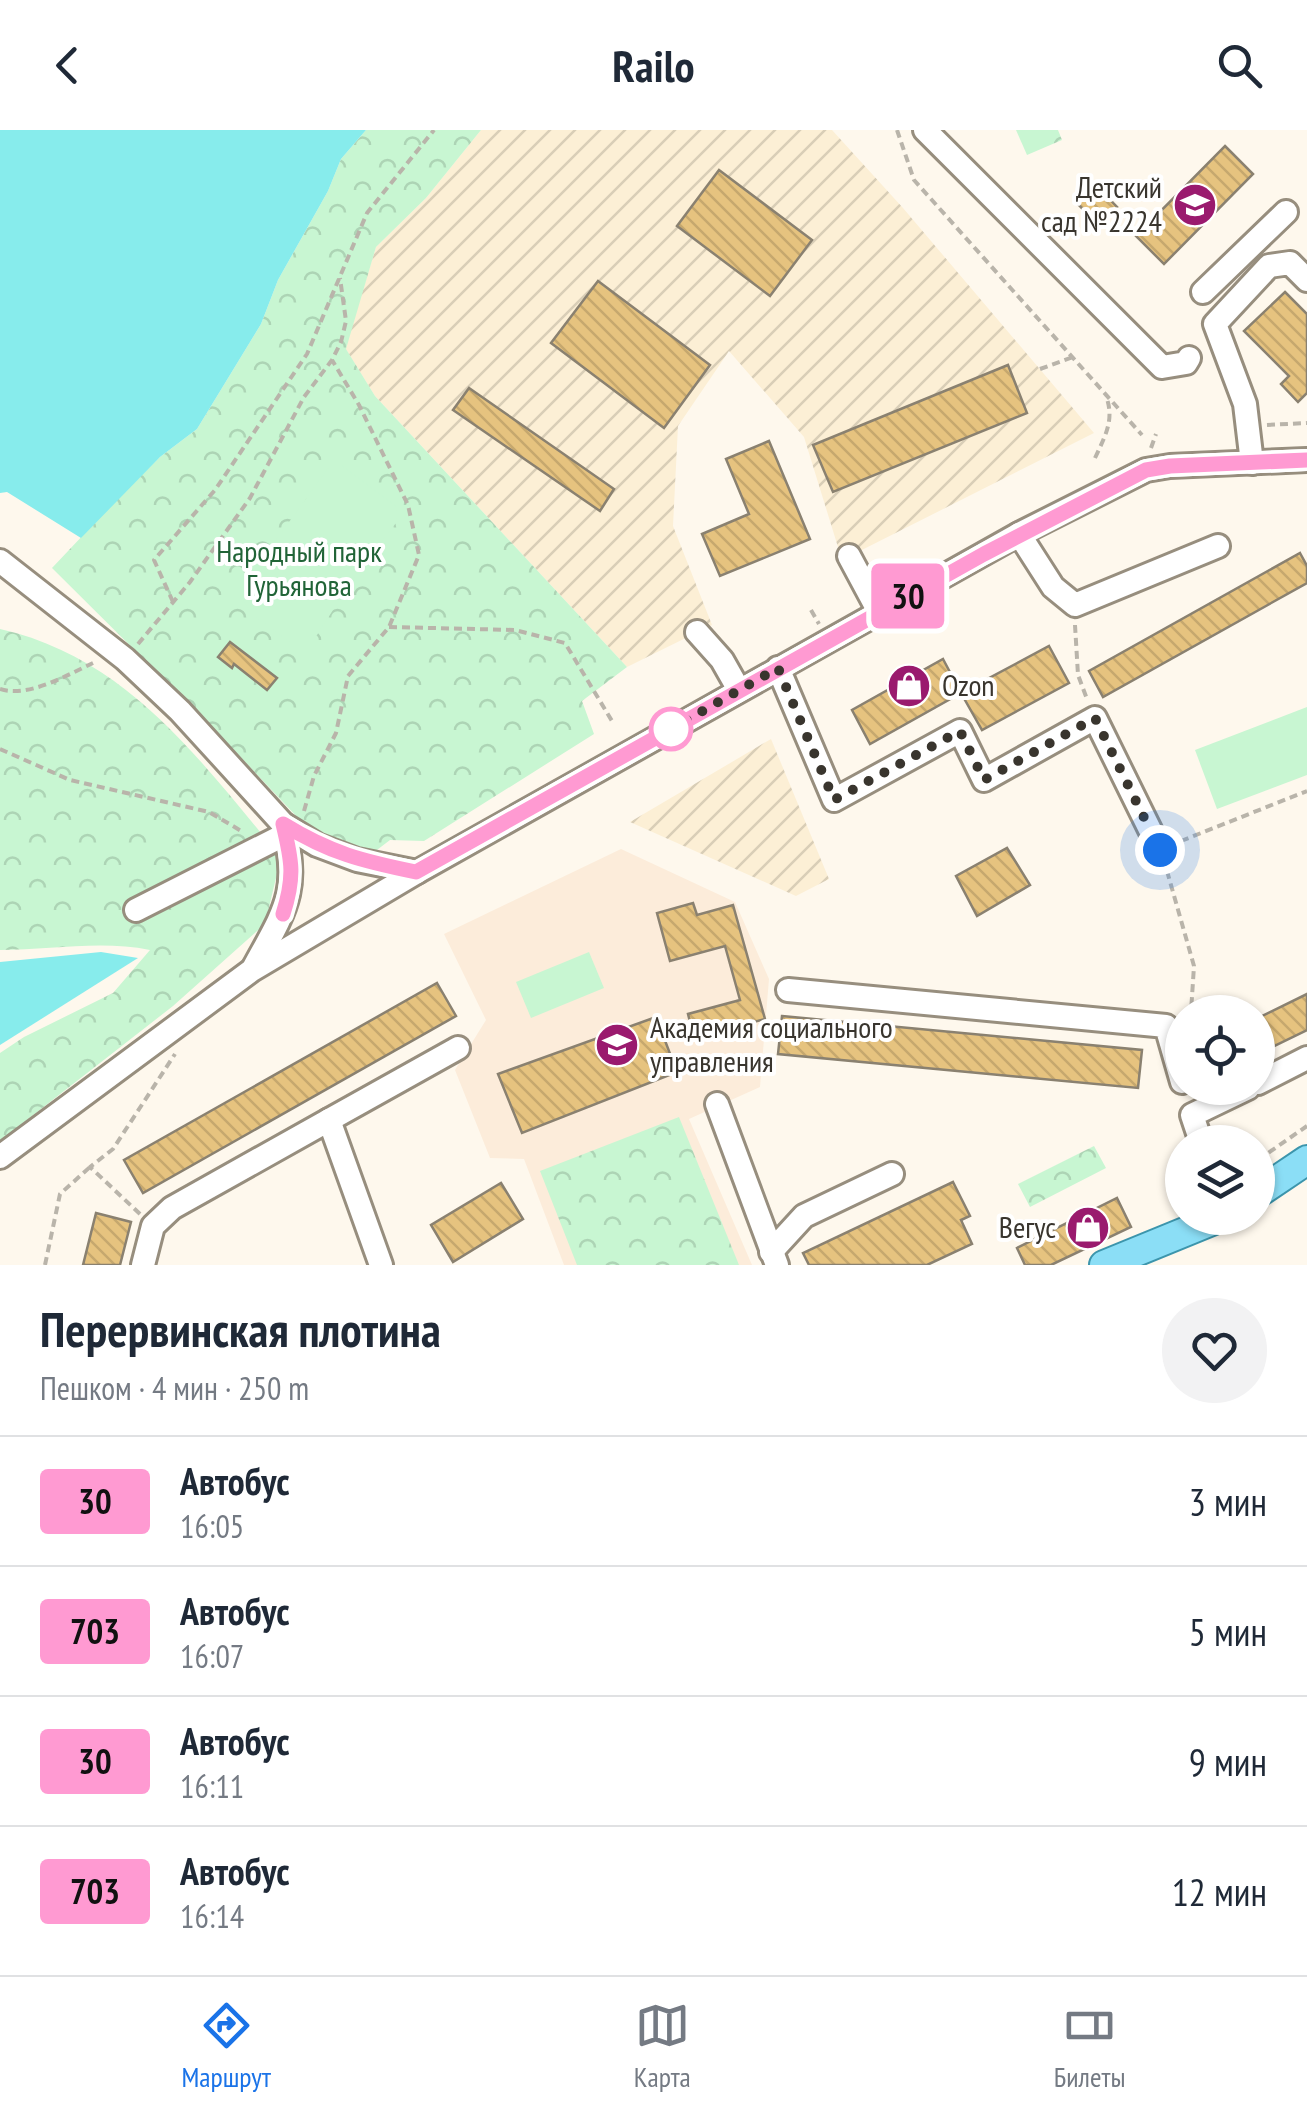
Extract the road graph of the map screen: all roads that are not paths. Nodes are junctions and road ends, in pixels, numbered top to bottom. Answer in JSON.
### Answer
{"nodes":[{"id":1,"x":925,"y":130,"type":"edge"},
{"id":2,"x":1286,"y":212,"type":"dead end"},
{"id":3,"x":1245,"y":252,"type":"junction"},
{"id":4,"x":1264,"y":272,"type":"junction"},
{"id":5,"x":1307,"y":280,"type":"edge"},
{"id":6,"x":1203,"y":292,"type":"dead end"},
{"id":7,"x":1188,"y":358,"type":"dead end"},
{"id":8,"x":1307,"y":460,"type":"edge"},
{"id":9,"x":1252,"y":463,"type":"junction"},
{"id":10,"x":1019,"y":534,"type":"junction"},
{"id":11,"x":1218,"y":546,"type":"dead end"},
{"id":12,"x":849,"y":556,"type":"dead end"},
{"id":13,"x":0,"y":561,"type":"edge"},
{"id":14,"x":879,"y":612,"type":"junction"},
{"id":15,"x":698,"y":632,"type":"dead end"},
{"id":16,"x":778,"y":668,"type":"junction"},
{"id":17,"x":739,"y":690,"type":"junction"},
{"id":18,"x":278,"y":834,"type":"junction"},
{"id":19,"x":1160,"y":850,"type":"road end"},
{"id":20,"x":416,"y":872,"type":"junction"},
{"id":21,"x":136,"y":910,"type":"dead end"},
{"id":22,"x":252,"y":970,"type":"junction"},
{"id":23,"x":788,"y":990,"type":"dead end"},
{"id":24,"x":1165,"y":1026,"type":"edge"},
{"id":25,"x":458,"y":1048,"type":"dead end"},
{"id":26,"x":1307,"y":1058,"type":"edge"},
{"id":27,"x":1275,"y":1074,"type":"edge"},
{"id":28,"x":717,"y":1104,"type":"dead end"},
{"id":29,"x":1189,"y":1105,"type":"edge"},
{"id":30,"x":1213,"y":1105,"type":"edge"},
{"id":31,"x":1192,"y":1115,"type":"junction"},
{"id":32,"x":329,"y":1120,"type":"junction"},
{"id":33,"x":1195,"y":1125,"type":"edge"},
{"id":34,"x":0,"y":1157,"type":"edge"},
{"id":35,"x":1307,"y":1160,"type":"edge"},
{"id":36,"x":892,"y":1174,"type":"dead end"},
{"id":37,"x":1275,"y":1182,"type":"edge"},
{"id":38,"x":1189,"y":1235,"type":"edge"},
{"id":39,"x":1153,"y":1256,"type":"edge"},
{"id":40,"x":774,"y":1258,"type":"edge"},
{"id":41,"x":143,"y":1265,"type":"edge"},
{"id":42,"x":381,"y":1265,"type":"edge"},
{"id":43,"x":1104,"y":1265,"type":"edge"}],
"edges":[{"from":1,"to":7,"type":"street"},
{"from":2,"to":3,"type":"street"},
{"from":3,"to":4,"type":"street"},
{"from":3,"to":6,"type":"street"},
{"from":4,"to":5,"type":"street"},
{"from":4,"to":9,"type":"street"},
{"from":8,"to":9,"type":"street"},
{"from":9,"to":10,"type":"street"},
{"from":10,"to":11,"type":"street"},
{"from":10,"to":14,"type":"street"},
{"from":12,"to":14,"type":"street"},
{"from":13,"to":18,"type":"street"},
{"from":14,"to":16,"type":"street"},
{"from":15,"to":17,"type":"street"},
{"from":16,"to":17,"type":"street"},
{"from":16,"to":19,"type":"street"},
{"from":17,"to":20,"type":"street"},
{"from":18,"to":20,"type":"street"},
{"from":18,"to":21,"type":"street"},
{"from":18,"to":22,"type":"street"},
{"from":20,"to":22,"type":"street"},
{"from":22,"to":34,"type":"street"},
{"from":23,"to":24,"type":"street"},
{"from":25,"to":32,"type":"street"},
{"from":26,"to":27,"type":"street"},
{"from":28,"to":40,"type":"street"},
{"from":29,"to":31,"type":"street"},
{"from":30,"to":31,"type":"street"},
{"from":31,"to":33,"type":"street"},
{"from":32,"to":41,"type":"street"},
{"from":32,"to":42,"type":"street"},
{"from":35,"to":37,"type":"main road"},
{"from":36,"to":40,"type":"street"},
{"from":38,"to":39,"type":"main road"},
{"from":39,"to":43,"type":"main road"}]}
